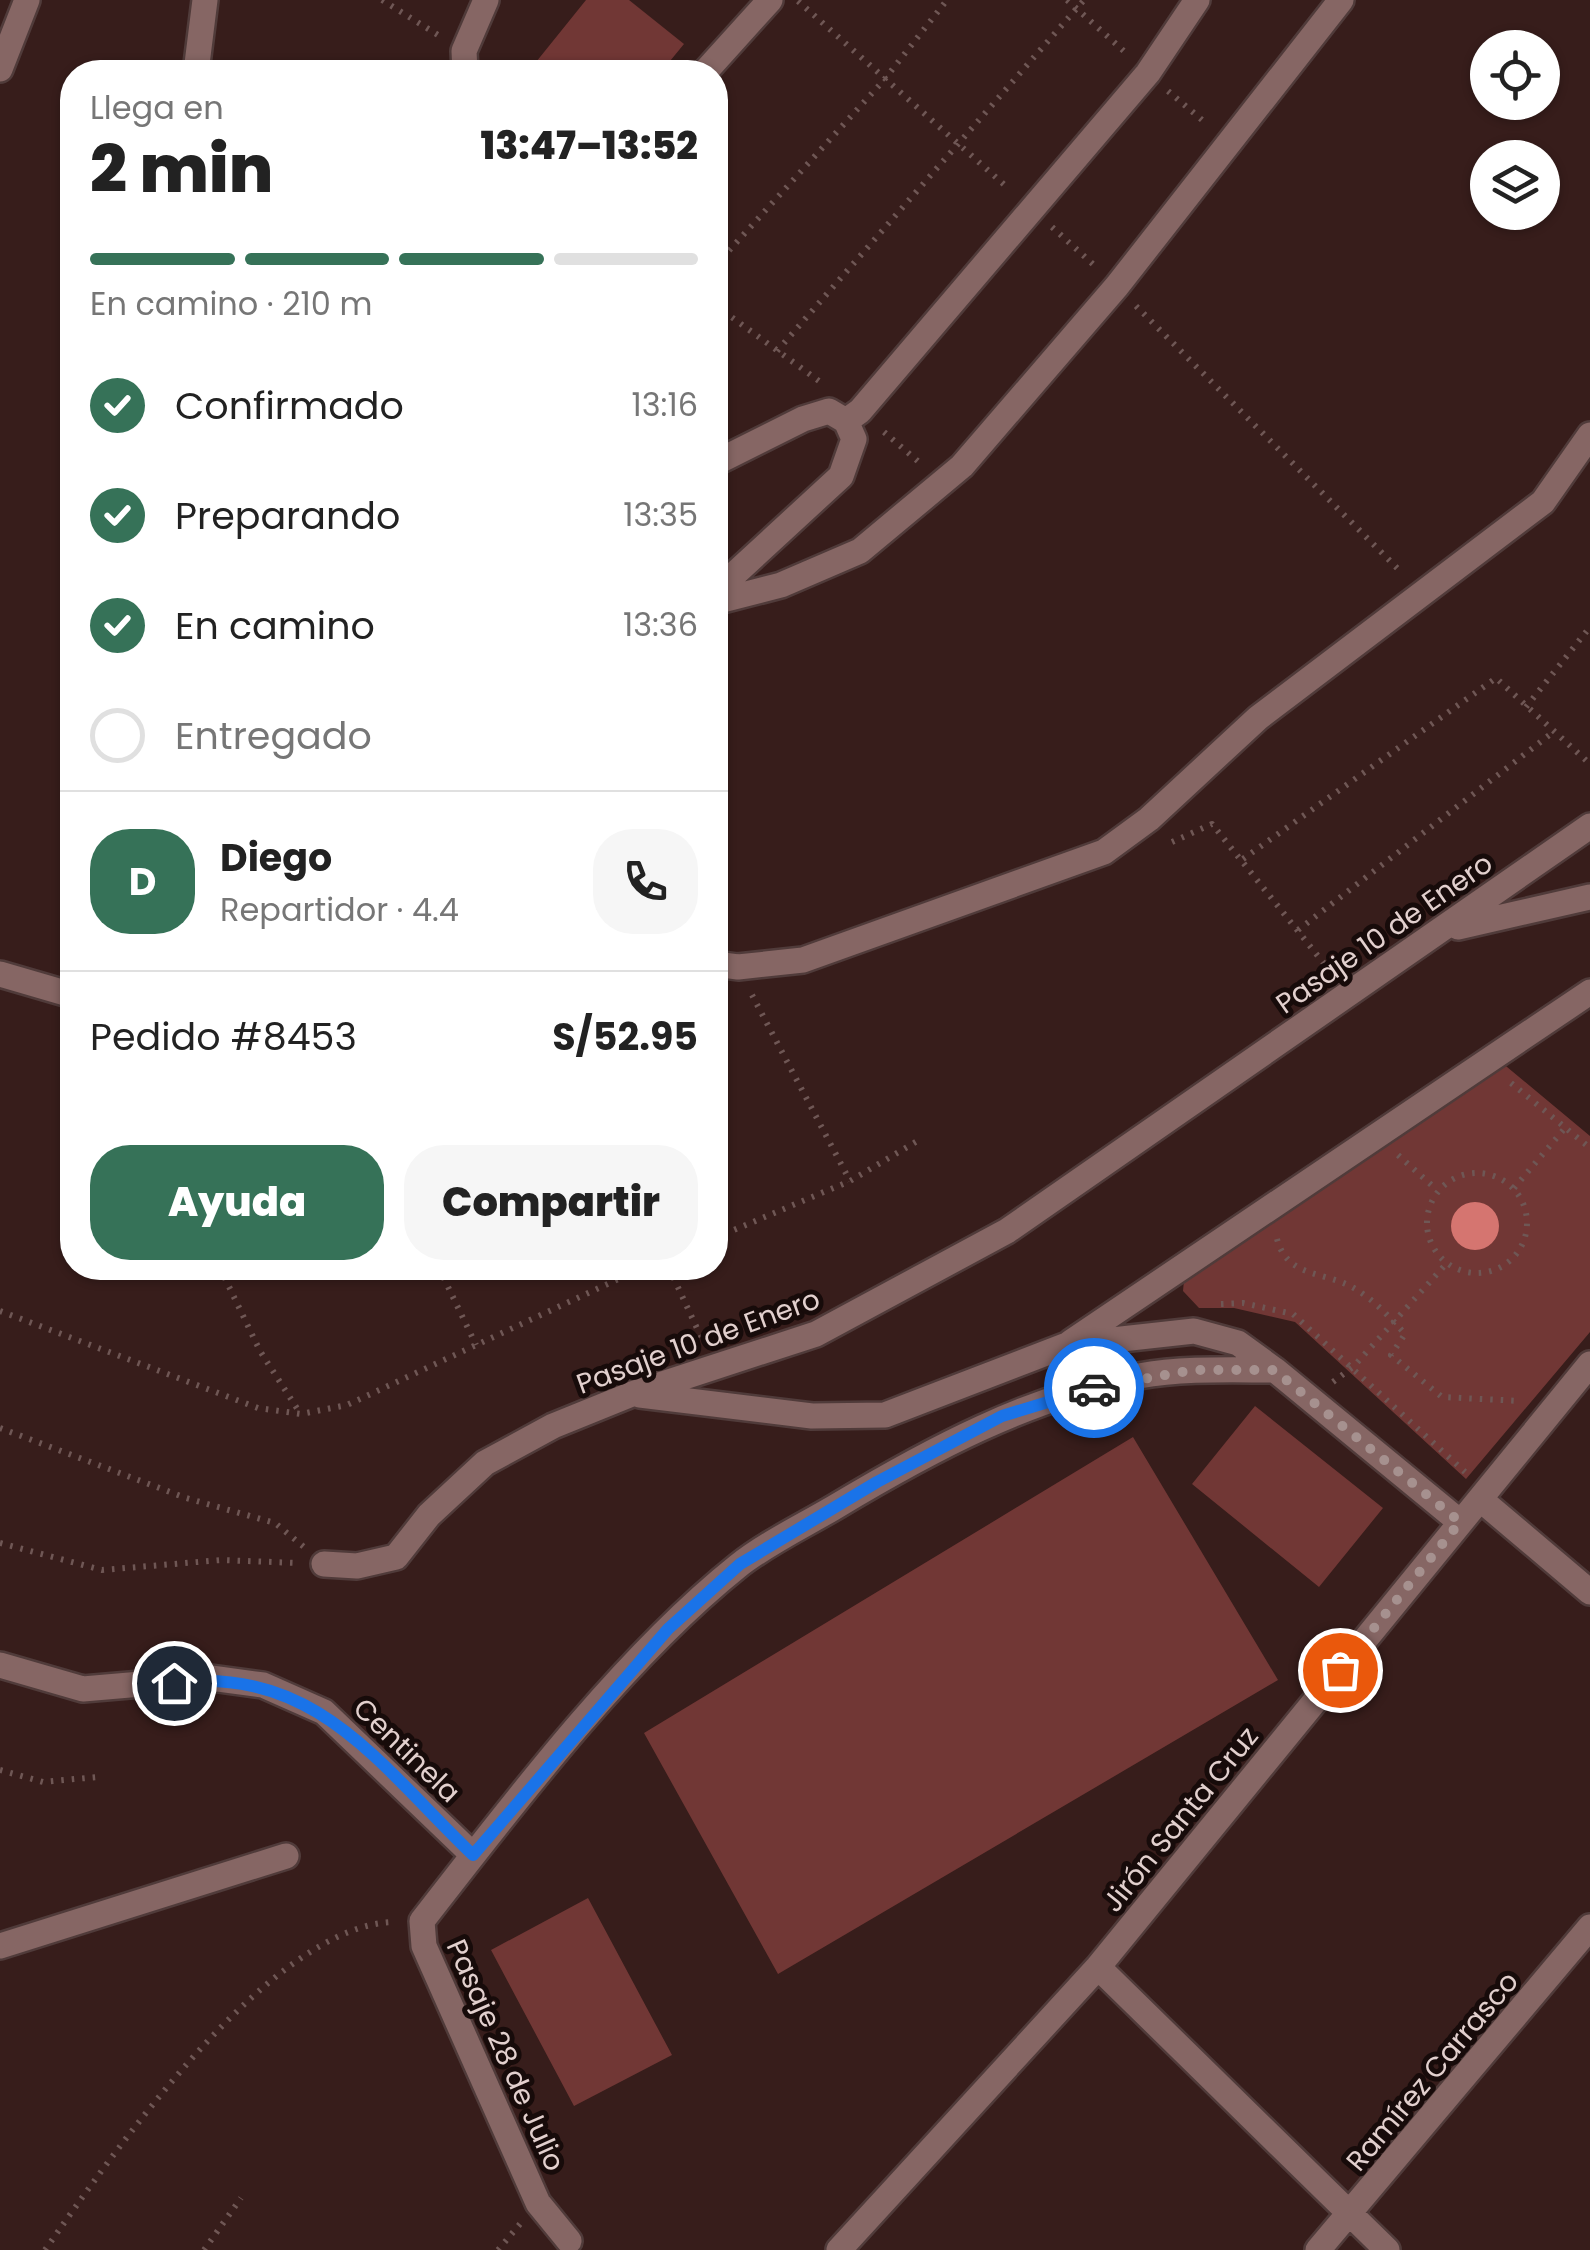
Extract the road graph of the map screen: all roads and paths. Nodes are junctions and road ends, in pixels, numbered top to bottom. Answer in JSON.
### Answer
{"nodes":[{"id":1,"x":28,"y":0,"type":"edge"},
{"id":2,"x":206,"y":0,"type":"edge"},
{"id":3,"x":382,"y":0,"type":"edge"},
{"id":4,"x":486,"y":0,"type":"edge"},
{"id":5,"x":770,"y":0,"type":"edge"},
{"id":6,"x":948,"y":0,"type":"edge"},
{"id":7,"x":1084,"y":0,"type":"edge"},
{"id":8,"x":1197,"y":0,"type":"edge"},
{"id":9,"x":1341,"y":0,"type":"edge"},
{"id":10,"x":198,"y":60,"type":"edge"},
{"id":11,"x":461,"y":60,"type":"edge"},
{"id":12,"x":465,"y":60,"type":"edge"},
{"id":13,"x":716,"y":60,"type":"edge"},
{"id":14,"x":0,"y":69,"type":"edge"},
{"id":15,"x":728,"y":252,"type":"edge"},
{"id":16,"x":777,"y":351,"type":"dead end"},
{"id":17,"x":846,"y":420,"type":"junction"},
{"id":18,"x":1590,"y":435,"type":"edge"},
{"id":19,"x":728,"y":456,"type":"edge"},
{"id":20,"x":728,"y":580,"type":"edge"},
{"id":21,"x":728,"y":599,"type":"edge"},
{"id":22,"x":1590,"y":627,"type":"edge"},
{"id":23,"x":1526,"y":708,"type":"junction"},
{"id":24,"x":1552,"y":733,"type":"junction"},
{"id":25,"x":1590,"y":764,"type":"edge"},
{"id":26,"x":1590,"y":826,"type":"edge"},
{"id":27,"x":1159,"y":848,"type":"dead end"},
{"id":28,"x":1243,"y":860,"type":"junction"},
{"id":29,"x":1590,"y":897,"type":"edge"},
{"id":30,"x":1298,"y":930,"type":"junction"},
{"id":31,"x":1443,"y":931,"type":"junction"},
{"id":32,"x":728,"y":965,"type":"edge"},
{"id":33,"x":728,"y":968,"type":"edge"},
{"id":34,"x":0,"y":974,"type":"edge"},
{"id":35,"x":60,"y":992,"type":"edge"},
{"id":36,"x":1590,"y":992,"type":"edge"},
{"id":37,"x":1349,"y":995,"type":"junction"},
{"id":38,"x":1487,"y":1063,"type":"junction"},
{"id":39,"x":1565,"y":1127,"type":"junction"},
{"id":40,"x":919,"y":1140,"type":"dead end"},
{"id":41,"x":1390,"y":1147,"type":"dead end"},
{"id":42,"x":1590,"y":1148,"type":"edge"},
{"id":43,"x":850,"y":1180,"type":"junction"},
{"id":44,"x":1514,"y":1188,"type":"junction"},
{"id":45,"x":1438,"y":1190,"type":"junction"},
{"id":46,"x":1274,"y":1228,"type":"dead end"},
{"id":47,"x":728,"y":1232,"type":"edge"},
{"id":48,"x":1446,"y":1264,"type":"junction"},
{"id":49,"x":226,"y":1280,"type":"edge"},
{"id":50,"x":445,"y":1280,"type":"edge"},
{"id":51,"x":616,"y":1280,"type":"edge"},
{"id":52,"x":675,"y":1280,"type":"edge"},
{"id":53,"x":1216,"y":1304,"type":"dead end"},
{"id":54,"x":0,"y":1311,"type":"edge"},
{"id":55,"x":1394,"y":1321,"type":"junction"},
{"id":56,"x":476,"y":1345,"type":"junction"},
{"id":57,"x":1067,"y":1345,"type":"junction"},
{"id":58,"x":1590,"y":1364,"type":"edge"},
{"id":59,"x":1354,"y":1366,"type":"junction"},
{"id":60,"x":715,"y":1367,"type":"junction"},
{"id":61,"x":1274,"y":1370,"type":"junction"},
{"id":62,"x":632,"y":1394,"type":"junction"},
{"id":63,"x":1312,"y":1398,"type":"junction"},
{"id":64,"x":1526,"y":1401,"type":"dead end"},
{"id":65,"x":301,"y":1414,"type":"junction"},
{"id":66,"x":0,"y":1428,"type":"edge"},
{"id":67,"x":1483,"y":1496,"type":"junction"},
{"id":68,"x":1460,"y":1522,"type":"junction"},
{"id":69,"x":0,"y":1543,"type":"edge"},
{"id":70,"x":324,"y":1564,"type":"junction"},
{"id":71,"x":1590,"y":1592,"type":"edge"},
{"id":72,"x":0,"y":1665,"type":"edge"},
{"id":73,"x":0,"y":1770,"type":"edge"},
{"id":74,"x":96,"y":1777,"type":"dead end"},
{"id":75,"x":473,"y":1855,"type":"junction"},
{"id":76,"x":286,"y":1856,"type":"dead end"},
{"id":77,"x":422,"y":1921,"type":"junction"},
{"id":78,"x":1590,"y":1927,"type":"edge"},
{"id":79,"x":0,"y":1946,"type":"edge"},
{"id":80,"x":1098,"y":1968,"type":"junction"},
{"id":81,"x":240,"y":2198,"type":"dead end"},
{"id":82,"x":1352,"y":2215,"type":"junction"},
{"id":83,"x":568,"y":2241,"type":"dead end"},
{"id":84,"x":46,"y":2250,"type":"edge"},
{"id":85,"x":204,"y":2250,"type":"edge"},
{"id":86,"x":839,"y":2250,"type":"edge"},
{"id":87,"x":1318,"y":2250,"type":"edge"},
{"id":88,"x":1387,"y":2250,"type":"edge"}],
"edges":[{"from":1,"to":14,"type":"street"},
{"from":2,"to":10,"type":"street"},
{"from":3,"to":11,"type":"path"},
{"from":4,"to":12,"type":"street"},
{"from":5,"to":13,"type":"street"},
{"from":6,"to":15,"type":"path"},
{"from":7,"to":16,"type":"path"},
{"from":8,"to":17,"type":"street"},
{"from":9,"to":21,"type":"street"},
{"from":17,"to":19,"type":"street"},
{"from":17,"to":20,"type":"street"},
{"from":18,"to":32,"type":"street"},
{"from":22,"to":23,"type":"path"},
{"from":23,"to":24,"type":"path"},
{"from":23,"to":28,"type":"path"},
{"from":24,"to":25,"type":"path"},
{"from":24,"to":30,"type":"path"},
{"from":26,"to":31,"type":"street","name":"Pasaje 10 de Enero"},
{"from":27,"to":28,"type":"path"},
{"from":28,"to":30,"type":"path"},
{"from":29,"to":31,"type":"street"},
{"from":30,"to":37,"type":"path"},
{"from":31,"to":37,"type":"street","name":"Pasaje 10 de Enero"},
{"from":33,"to":43,"type":"path"},
{"from":34,"to":35,"type":"street"},
{"from":36,"to":38,"type":"street"},
{"from":37,"to":60,"type":"street","name":"Pasaje 10 de Enero"},
{"from":38,"to":39,"type":"path"},
{"from":38,"to":57,"type":"street"},
{"from":39,"to":42,"type":"path"},
{"from":39,"to":44,"type":"path"},
{"from":40,"to":43,"type":"path"},
{"from":41,"to":45,"type":"path"},
{"from":43,"to":47,"type":"path"},
{"from":44,"to":45,"type":"path"},
{"from":44,"to":48,"type":"path"},
{"from":45,"to":48,"type":"path"},
{"from":46,"to":55,"type":"path"},
{"from":48,"to":55,"type":"path"},
{"from":49,"to":65,"type":"path"},
{"from":50,"to":56,"type":"path"},
{"from":51,"to":56,"type":"path"},
{"from":52,"to":60,"type":"path"},
{"from":53,"to":59,"type":"path"},
{"from":54,"to":65,"type":"path"},
{"from":55,"to":59,"type":"path"},
{"from":55,"to":64,"type":"path"},
{"from":56,"to":65,"type":"path"},
{"from":57,"to":61,"type":"street"},
{"from":57,"to":62,"type":"street"},
{"from":58,"to":67,"type":"street","name":"Jirón Santa Cruz"},
{"from":59,"to":63,"type":"path"},
{"from":59,"to":67,"type":"path"},
{"from":60,"to":62,"type":"street","name":"Pasaje 10 de Enero"},
{"from":61,"to":63,"type":"street"},
{"from":61,"to":75,"type":"street","name":"Pasaje 28 de Julio"},
{"from":62,"to":70,"type":"street","name":"Pasaje 10 de Enero"},
{"from":63,"to":68,"type":"street"},
{"from":66,"to":70,"type":"path"},
{"from":67,"to":68,"type":"street","name":"Jirón Santa Cruz"},
{"from":67,"to":71,"type":"street"},
{"from":68,"to":80,"type":"street","name":"Jirón Santa Cruz"},
{"from":69,"to":70,"type":"path"},
{"from":72,"to":75,"type":"street","name":"Centinela"},
{"from":73,"to":74,"type":"path"},
{"from":75,"to":77,"type":"street","name":"Pasaje 28 de Julio"},
{"from":76,"to":79,"type":"street"},
{"from":77,"to":83,"type":"street","name":"Pasaje 28 de Julio"},
{"from":77,"to":84,"type":"path"},
{"from":78,"to":82,"type":"street","name":"Ramírez Carrasco"},
{"from":80,"to":82,"type":"street"},
{"from":80,"to":86,"type":"street","name":"Jirón Santa Cruz"},
{"from":81,"to":85,"type":"path"},
{"from":82,"to":87,"type":"street","name":"Ramírez Carrasco"},
{"from":82,"to":88,"type":"street"}]}
